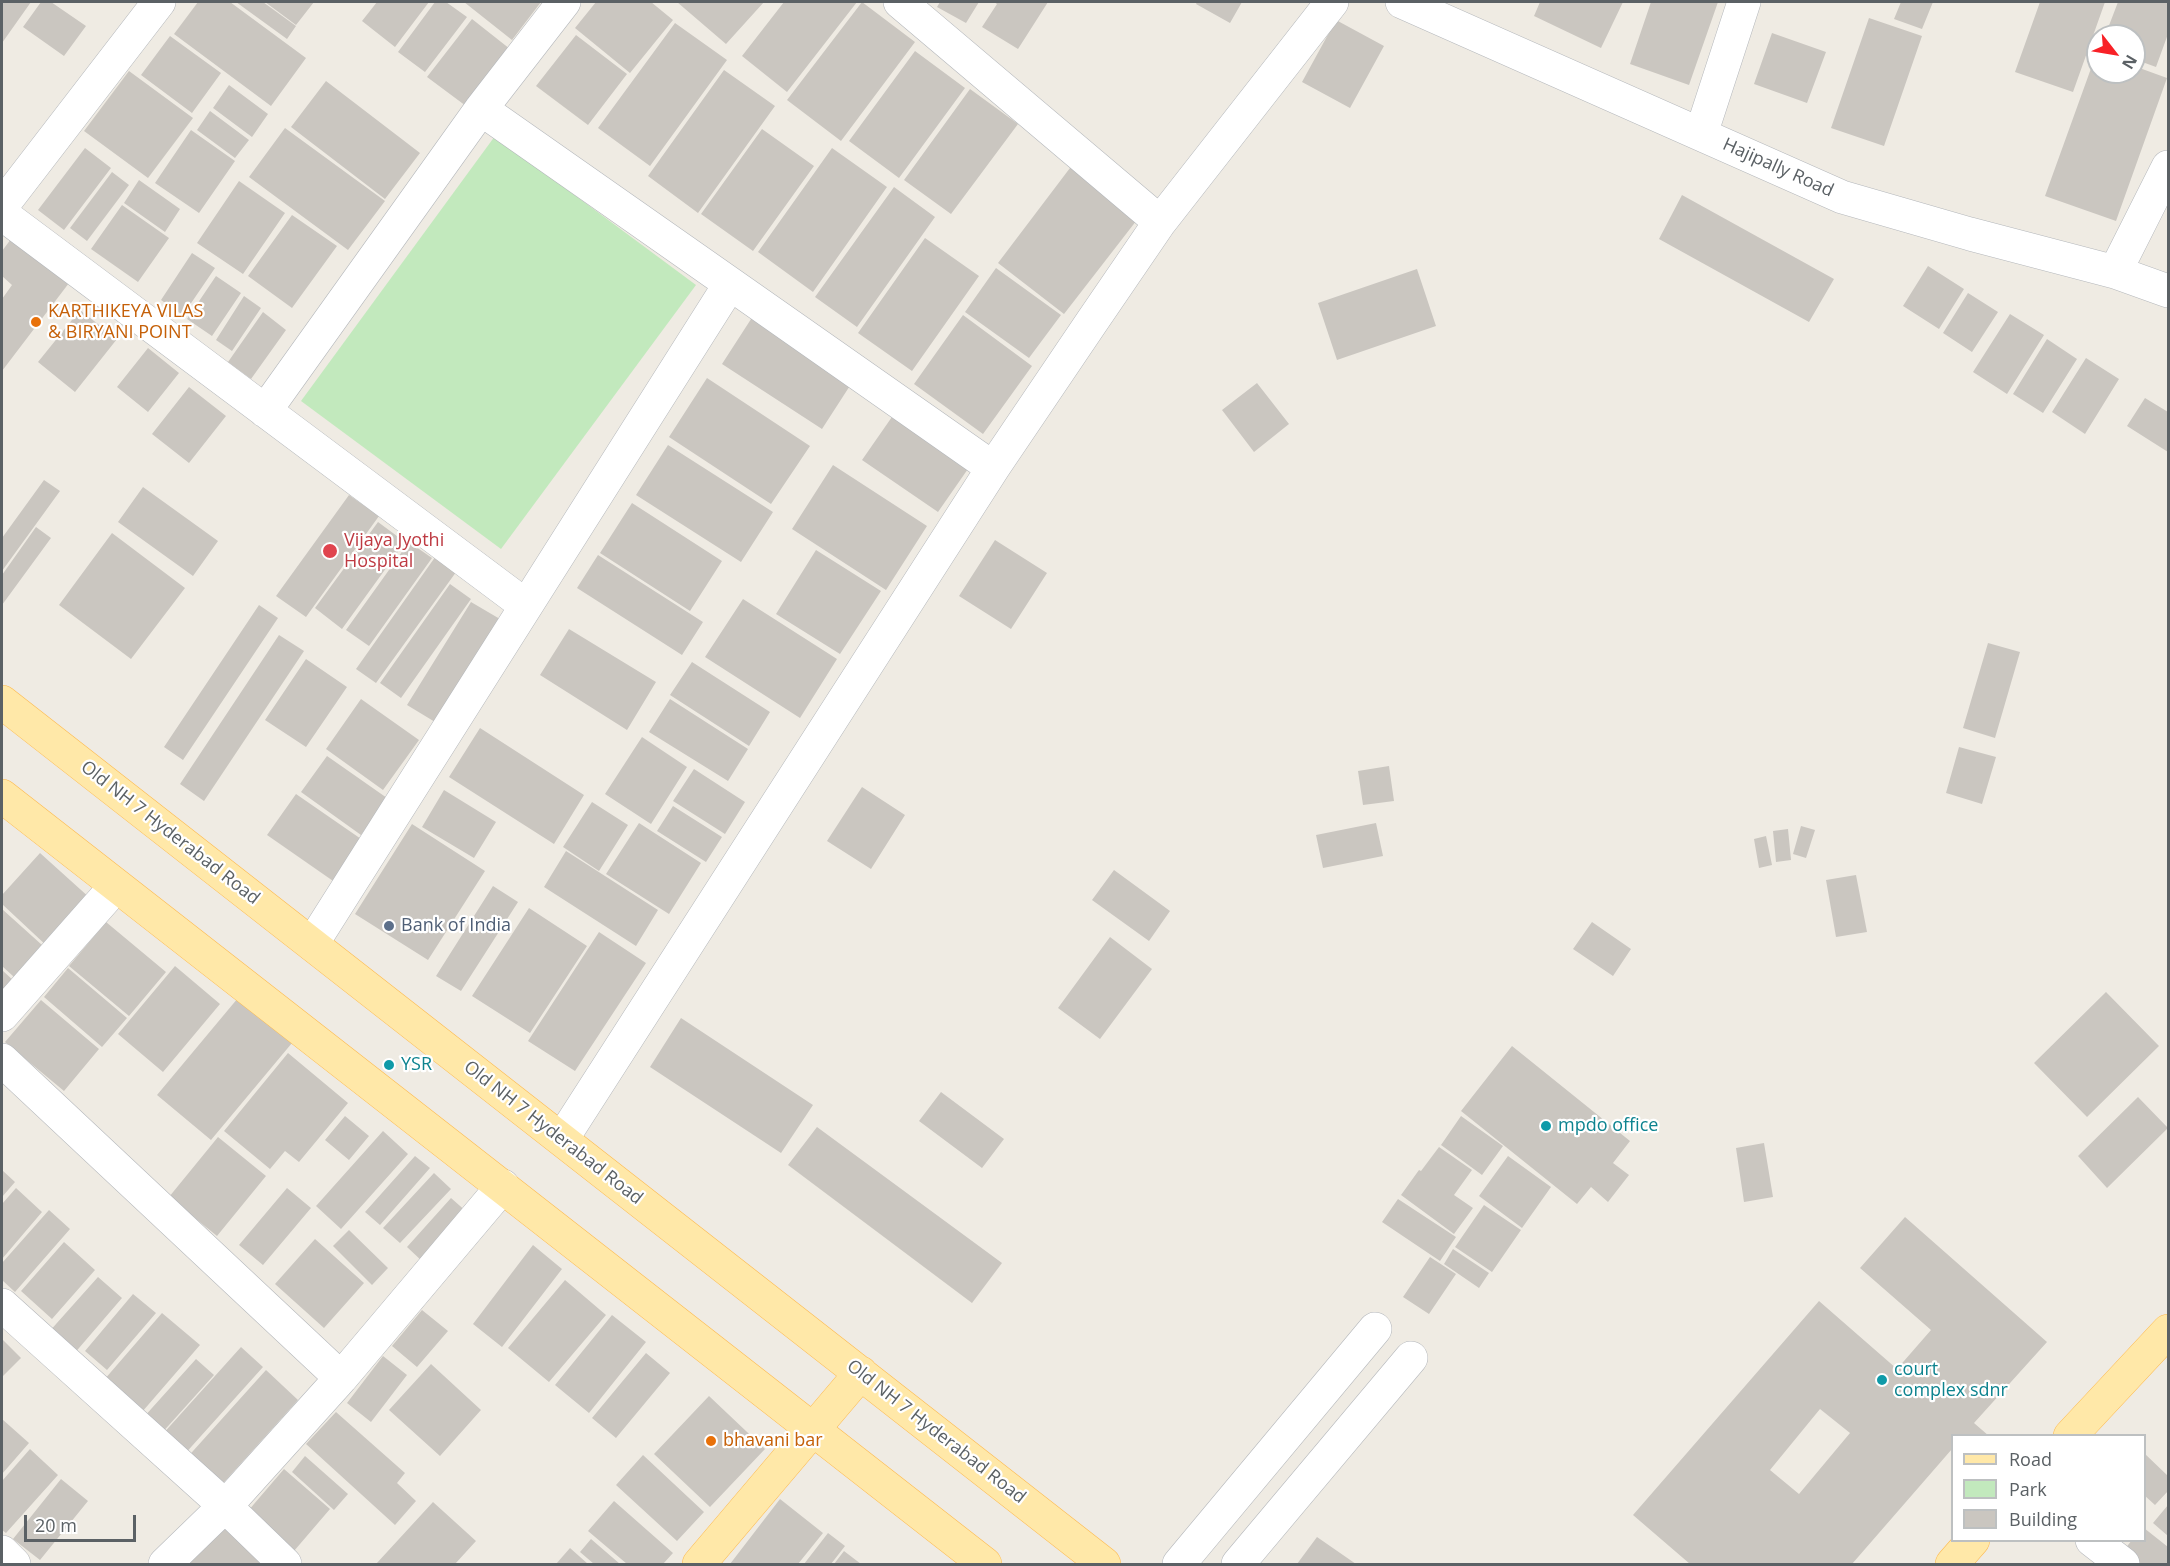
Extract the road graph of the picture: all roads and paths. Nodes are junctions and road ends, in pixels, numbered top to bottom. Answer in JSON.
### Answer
{"nodes":[{"id":1,"x":159,"y":2,"type":"edge"},
{"id":2,"x":564,"y":2,"type":"edge"},
{"id":3,"x":900,"y":2,"type":"edge"},
{"id":4,"x":1332,"y":2,"type":"edge"},
{"id":5,"x":1402,"y":2,"type":"edge"},
{"id":6,"x":1744,"y":2,"type":"edge"},
{"id":7,"x":481,"y":109,"type":"junction"},
{"id":8,"x":1701,"y":134,"type":"junction"},
{"id":9,"x":2169,"y":167,"type":"edge"},
{"id":10,"x":2,"y":206,"type":"edge"},
{"id":11,"x":2,"y":214,"type":"edge"},
{"id":12,"x":1160,"y":222,"type":"junction"},
{"id":13,"x":2115,"y":272,"type":"junction"},
{"id":14,"x":730,"y":284,"type":"junction"},
{"id":15,"x":2169,"y":291,"type":"edge"},
{"id":16,"x":265,"y":411,"type":"junction"},
{"id":17,"x":993,"y":468,"type":"junction"},
{"id":18,"x":525,"y":605,"type":"junction"},
{"id":19,"x":2,"y":702,"type":"edge"},
{"id":20,"x":2,"y":796,"type":"edge"},
{"id":21,"x":116,"y":886,"type":"junction"},
{"id":22,"x":312,"y":944,"type":"junction"},
{"id":23,"x":2,"y":1015,"type":"edge"},
{"id":24,"x":2,"y":1060,"type":"edge"},
{"id":25,"x":562,"y":1140,"type":"junction"},
{"id":26,"x":503,"y":1186,"type":"junction"},
{"id":27,"x":2,"y":1305,"type":"edge"},
{"id":28,"x":1375,"y":1329,"type":"dead end"},
{"id":29,"x":2168,"y":1332,"type":"edge"},
{"id":30,"x":1411,"y":1358,"type":"dead end"},
{"id":31,"x":861,"y":1373,"type":"junction"},
{"id":32,"x":341,"y":1378,"type":"junction"},
{"id":33,"x":813,"y":1430,"type":"junction"},
{"id":34,"x":2072,"y":1434,"type":"edge"},
{"id":35,"x":224,"y":1505,"type":"junction"},
{"id":36,"x":1971,"y":1542,"type":"edge"},
{"id":37,"x":2095,"y":1542,"type":"edge"},
{"id":38,"x":2,"y":1552,"type":"edge"},
{"id":39,"x":14,"y":1564,"type":"edge"},
{"id":40,"x":165,"y":1564,"type":"edge"},
{"id":41,"x":285,"y":1564,"type":"edge"},
{"id":42,"x":699,"y":1564,"type":"edge"},
{"id":43,"x":985,"y":1564,"type":"edge"},
{"id":44,"x":1104,"y":1564,"type":"edge"},
{"id":45,"x":1179,"y":1564,"type":"edge"},
{"id":46,"x":1238,"y":1564,"type":"edge"},
{"id":47,"x":1952,"y":1564,"type":"edge"},
{"id":48,"x":2123,"y":1564,"type":"edge"}],
"edges":[{"from":1,"to":10,"type":"street"},
{"from":2,"to":7,"type":"street"},
{"from":3,"to":12,"type":"street"},
{"from":4,"to":12,"type":"street"},
{"from":5,"to":8,"type":"street","name":"Hajipally Road"},
{"from":6,"to":8,"type":"street"},
{"from":7,"to":14,"type":"street"},
{"from":7,"to":16,"type":"street"},
{"from":8,"to":13,"type":"street","name":"Hajipally Road"},
{"from":9,"to":13,"type":"street"},
{"from":11,"to":16,"type":"street"},
{"from":12,"to":17,"type":"street"},
{"from":13,"to":15,"type":"street","name":"Hajipally Road"},
{"from":14,"to":17,"type":"street"},
{"from":14,"to":18,"type":"street"},
{"from":16,"to":18,"type":"street"},
{"from":17,"to":25,"type":"street"},
{"from":18,"to":22,"type":"street"},
{"from":19,"to":22,"type":"main road","name":"Old NH 7 Hyderabad Road"},
{"from":20,"to":21,"type":"main road"},
{"from":21,"to":23,"type":"street"},
{"from":21,"to":26,"type":"main road"},
{"from":22,"to":25,"type":"main road","name":"Old NH 7 Hyderabad Road"},
{"from":24,"to":32,"type":"street"},
{"from":25,"to":31,"type":"main road","name":"Old NH 7 Hyderabad Road"},
{"from":26,"to":32,"type":"street"},
{"from":26,"to":33,"type":"main road"},
{"from":27,"to":35,"type":"street"},
{"from":28,"to":45,"type":"street"},
{"from":29,"to":34,"type":"main road"},
{"from":30,"to":46,"type":"street"},
{"from":31,"to":33,"type":"main road"},
{"from":31,"to":44,"type":"main road","name":"Old NH 7 Hyderabad Road"},
{"from":32,"to":35,"type":"street"},
{"from":33,"to":42,"type":"main road"},
{"from":33,"to":43,"type":"main road"},
{"from":35,"to":40,"type":"street"},
{"from":35,"to":41,"type":"street"},
{"from":36,"to":47,"type":"main road"},
{"from":37,"to":48,"type":"street"},
{"from":38,"to":39,"type":"street"}]}
